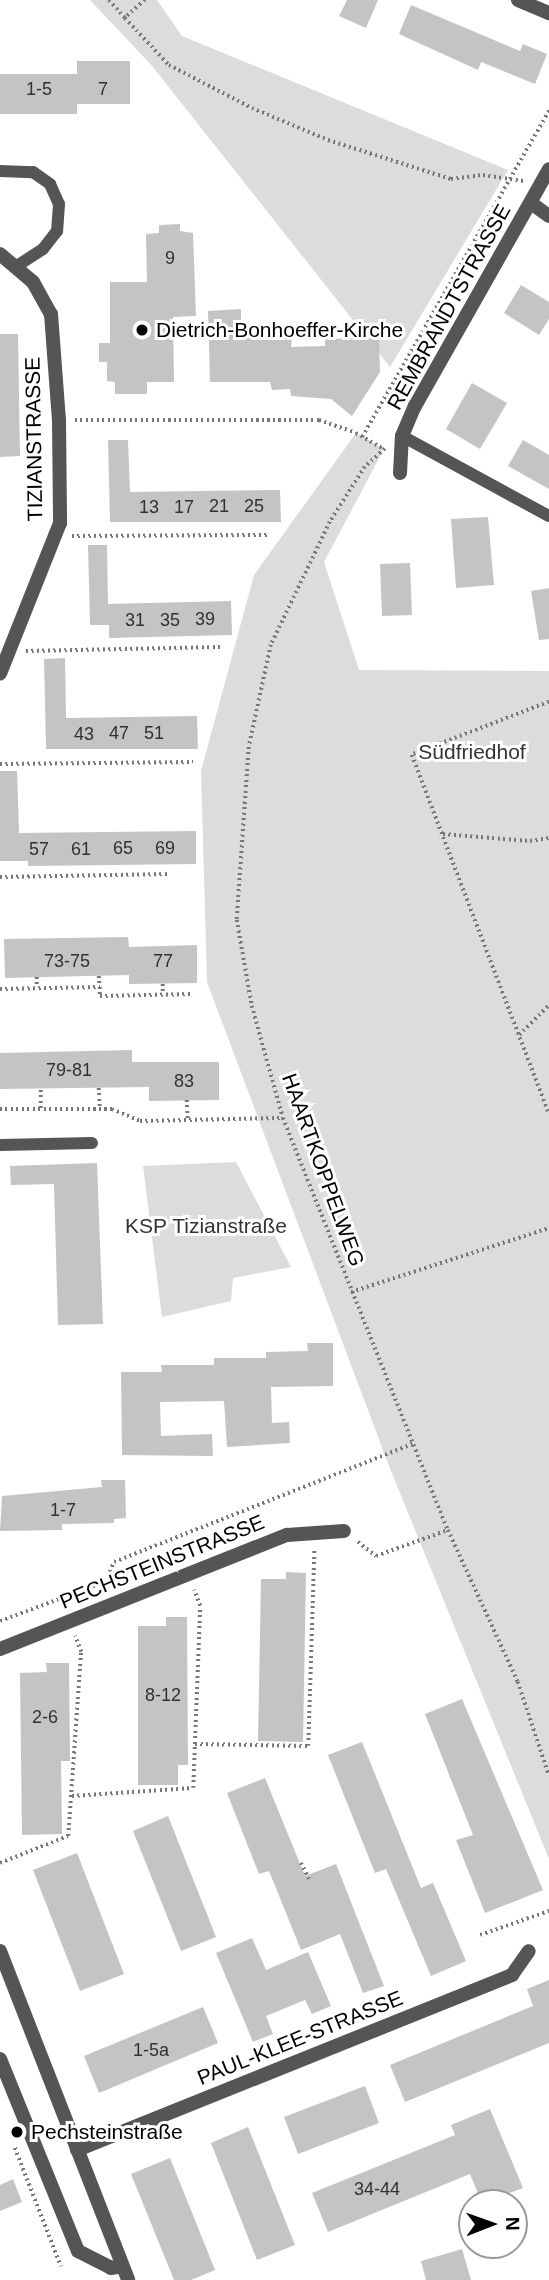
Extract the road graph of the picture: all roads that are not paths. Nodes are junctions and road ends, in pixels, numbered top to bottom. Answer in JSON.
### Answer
{"nodes":[{"id":1,"x":518,"y":0,"type":"edge"},
{"id":2,"x":549,"y":13,"type":"edge"},
{"id":3,"x":549,"y":169,"type":"edge"},
{"id":4,"x":0,"y":171,"type":"edge"},
{"id":5,"x":531,"y":203,"type":"junction"},
{"id":6,"x":549,"y":216,"type":"edge"},
{"id":7,"x":0,"y":254,"type":"edge"},
{"id":8,"x":15,"y":267,"type":"junction"},
{"id":9,"x":402,"y":436,"type":"junction"},
{"id":10,"x":400,"y":473,"type":"dead end"},
{"id":11,"x":549,"y":516,"type":"edge"},
{"id":12,"x":0,"y":674,"type":"edge"},
{"id":13,"x":92,"y":1143,"type":"dead end"},
{"id":14,"x":0,"y":1144,"type":"edge"},
{"id":15,"x":344,"y":1531,"type":"road end"},
{"id":16,"x":0,"y":1649,"type":"edge"},
{"id":17,"x":0,"y":1951,"type":"edge"},
{"id":18,"x":529,"y":1951,"type":"dead end"},
{"id":19,"x":0,"y":2059,"type":"edge"},
{"id":20,"x":77,"y":2151,"type":"junction"},
{"id":21,"x":122,"y":2266,"type":"junction"},
{"id":22,"x":128,"y":2280,"type":"edge"}],
"edges":[{"from":1,"to":2,"type":"street"},
{"from":3,"to":5,"type":"street","name":"REMBRANDTSTRASSE"},
{"from":4,"to":8,"type":"lane"},
{"from":5,"to":6,"type":"street","name":"REMBRANDTSTRASSE"},
{"from":5,"to":9,"type":"street","name":"REMBRANDTSTRASSE"},
{"from":7,"to":8,"type":"street","name":"TIZIANSTRASSE"},
{"from":8,"to":12,"type":"street","name":"TIZIANSTRASSE"},
{"from":9,"to":10,"type":"street","name":"REMBRANDTSTRASSE"},
{"from":9,"to":11,"type":"lane"},
{"from":13,"to":14,"type":"lane"},
{"from":15,"to":16,"type":"street","name":"PECHSTEINSTRASSE"},
{"from":17,"to":20,"type":"street"},
{"from":18,"to":20,"type":"street","name":"PAUL-KLEE-STRASSE"},
{"from":19,"to":21,"type":"street"},
{"from":20,"to":21,"type":"street"},
{"from":21,"to":22,"type":"street"}]}
